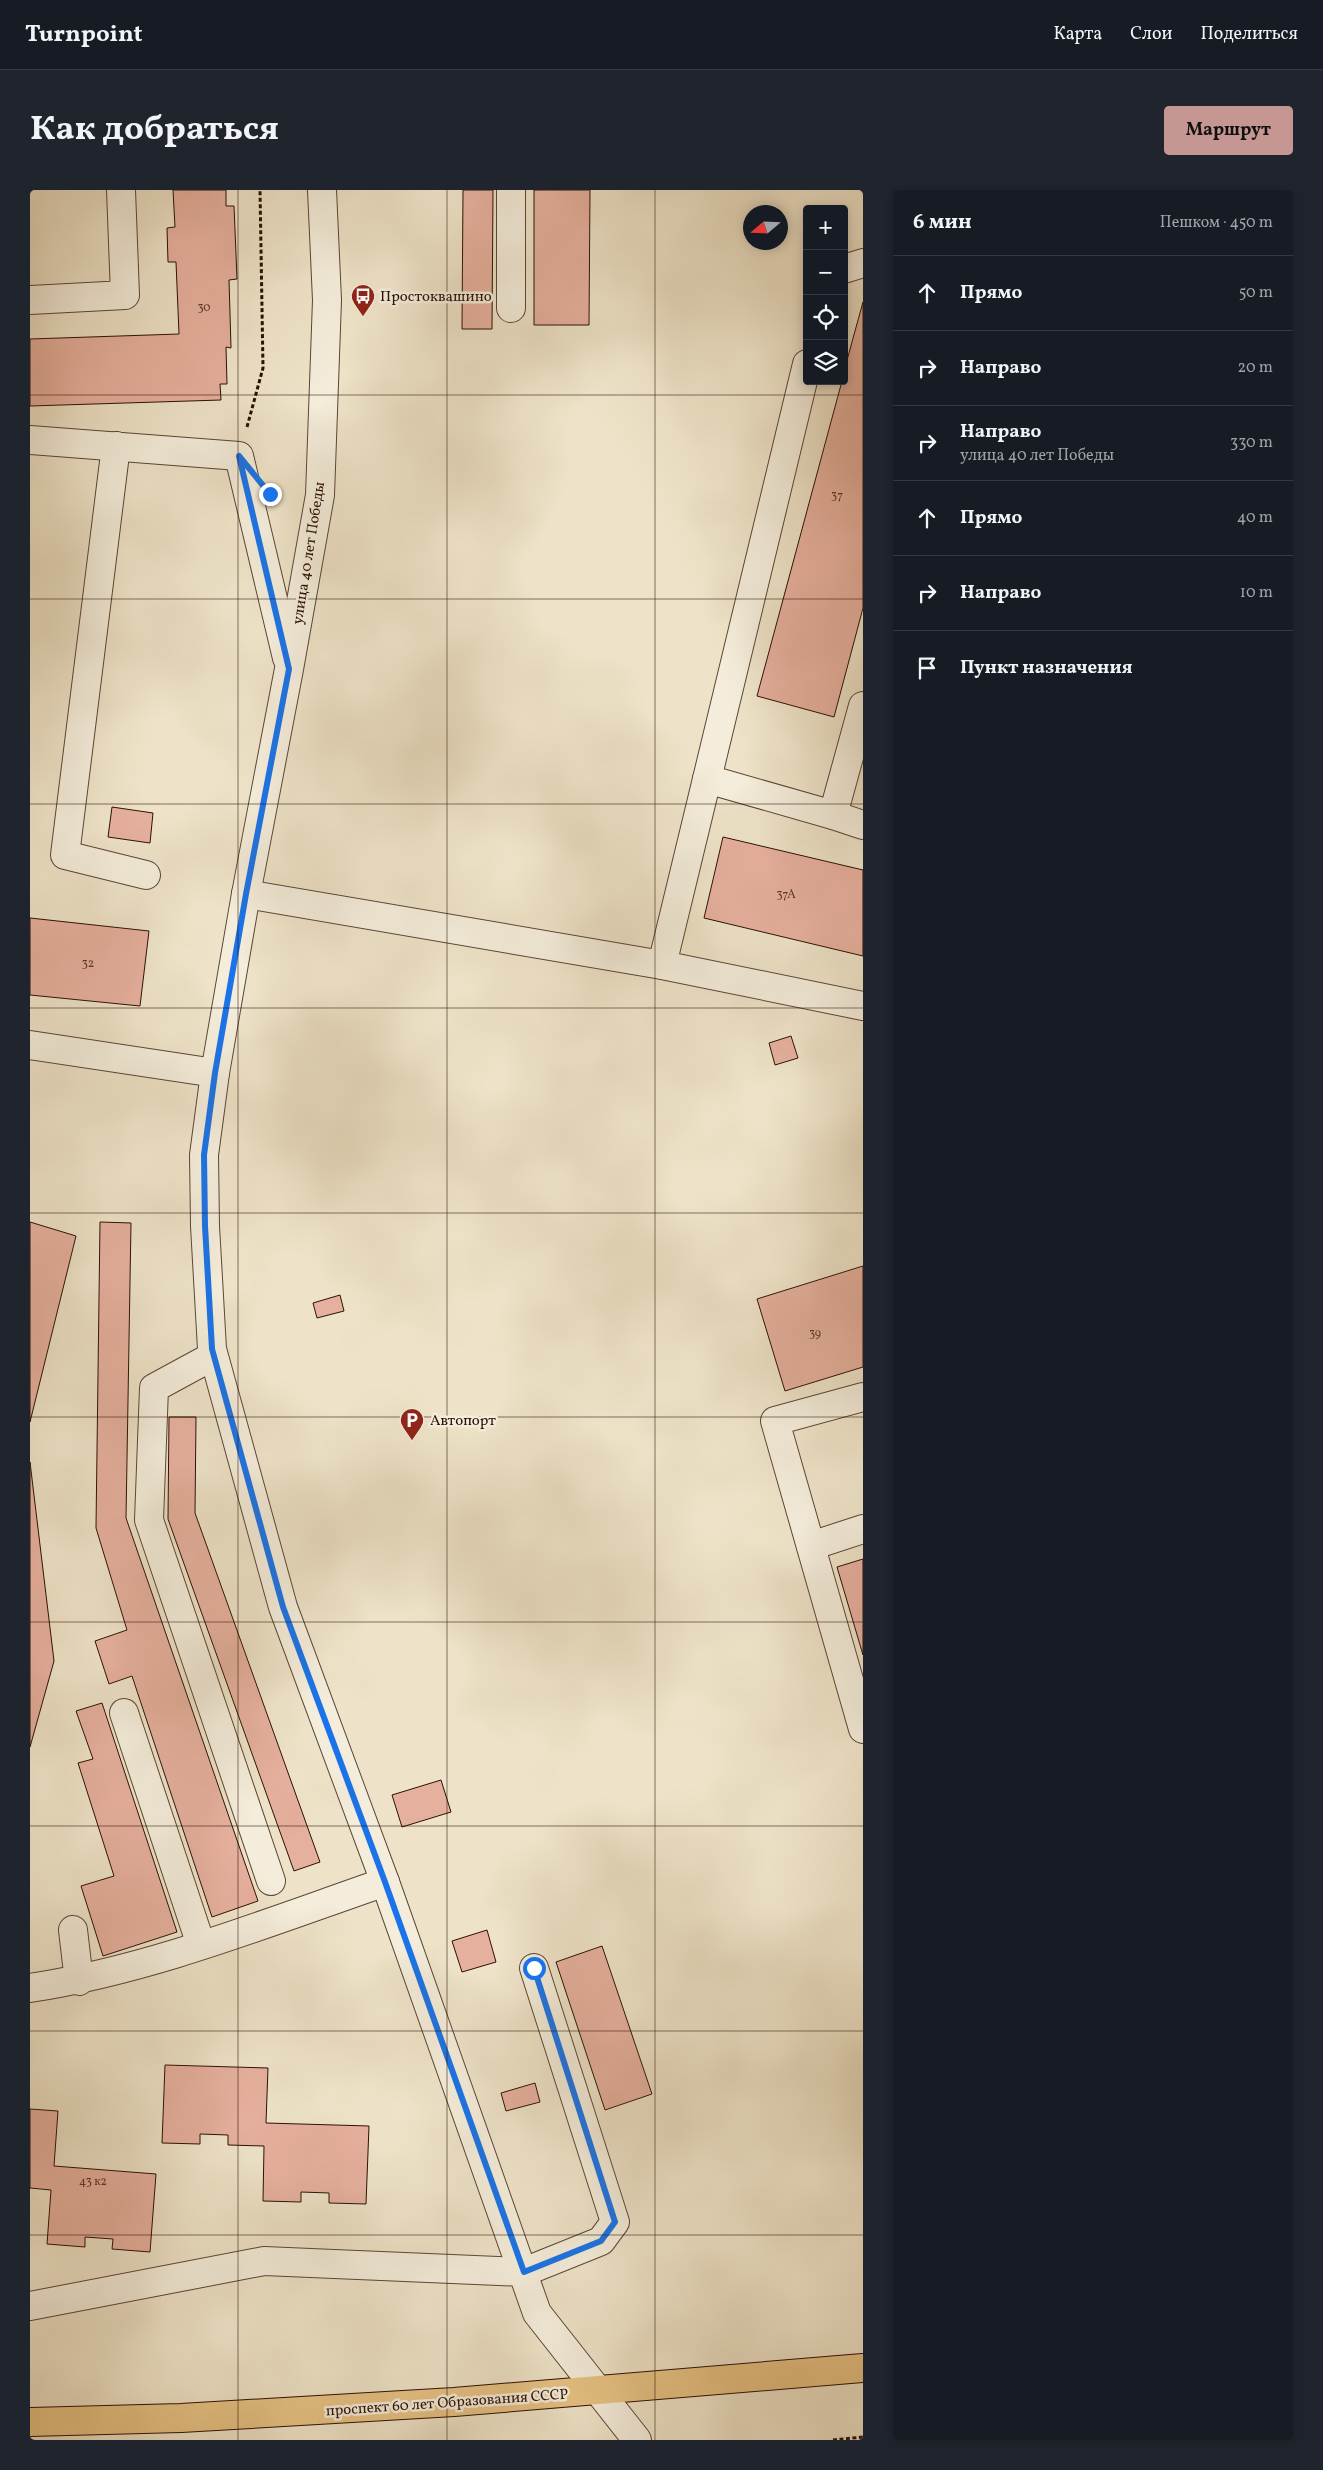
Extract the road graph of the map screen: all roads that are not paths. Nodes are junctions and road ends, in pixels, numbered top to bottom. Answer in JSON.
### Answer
{"nodes":[{"id":1,"x":121,"y":190,"type":"edge"},
{"id":2,"x":322,"y":190,"type":"edge"},
{"id":3,"x":511,"y":190,"type":"edge"},
{"id":4,"x":863,"y":262,"type":"edge"},
{"id":5,"x":848,"y":268,"type":"edge"},
{"id":6,"x":30,"y":300,"type":"edge"},
{"id":7,"x":511,"y":308,"type":"dead end"},
{"id":8,"x":803,"y":381,"type":"edge"},
{"id":9,"x":30,"y":440,"type":"edge"},
{"id":10,"x":116,"y":446,"type":"junction"},
{"id":11,"x":289,"y":669,"type":"junction"},
{"id":12,"x":863,"y":706,"type":"edge"},
{"id":13,"x":707,"y":779,"type":"junction"},
{"id":14,"x":833,"y":815,"type":"junction"},
{"id":15,"x":863,"y":825,"type":"edge"},
{"id":16,"x":146,"y":875,"type":"dead end"},
{"id":17,"x":246,"y":894,"type":"junction"},
{"id":18,"x":662,"y":965,"type":"junction"},
{"id":19,"x":863,"y":1006,"type":"edge"},
{"id":20,"x":30,"y":1044,"type":"edge"},
{"id":21,"x":215,"y":1073,"type":"junction"},
{"id":22,"x":213,"y":1356,"type":"junction"},
{"id":23,"x":863,"y":1397,"type":"edge"},
{"id":24,"x":863,"y":1528,"type":"edge"},
{"id":25,"x":811,"y":1546,"type":"junction"},
{"id":26,"x":124,"y":1713,"type":"dead end"},
{"id":27,"x":863,"y":1729,"type":"edge"},
{"id":28,"x":271,"y":1881,"type":"dead end"},
{"id":29,"x":385,"y":1882,"type":"junction"},
{"id":30,"x":73,"y":1930,"type":"dead end"},
{"id":31,"x":201,"y":1945,"type":"junction"},
{"id":32,"x":534,"y":1968,"type":"dead end"},
{"id":33,"x":79,"y":1980,"type":"junction"},
{"id":34,"x":30,"y":1988,"type":"edge"},
{"id":35,"x":524,"y":2272,"type":"junction"},
{"id":36,"x":30,"y":2306,"type":"edge"},
{"id":37,"x":863,"y":2368,"type":"edge"},
{"id":38,"x":600,"y":2392,"type":"junction"},
{"id":39,"x":30,"y":2422,"type":"edge"},
{"id":40,"x":637,"y":2440,"type":"edge"}],
"edges":[{"from":1,"to":6,"type":"street"},
{"from":2,"to":11,"type":"street","name":"улица 40 лет Победы"},
{"from":3,"to":7,"type":"street"},
{"from":4,"to":5,"type":"street"},
{"from":8,"to":13,"type":"street"},
{"from":9,"to":10,"type":"street"},
{"from":10,"to":11,"type":"street"},
{"from":10,"to":16,"type":"street"},
{"from":11,"to":17,"type":"street","name":"улица 40 лет Победы"},
{"from":12,"to":14,"type":"street"},
{"from":13,"to":14,"type":"street"},
{"from":13,"to":18,"type":"street"},
{"from":14,"to":15,"type":"street"},
{"from":17,"to":18,"type":"street"},
{"from":17,"to":21,"type":"street","name":"улица 40 лет Победы"},
{"from":18,"to":19,"type":"street"},
{"from":20,"to":21,"type":"street"},
{"from":21,"to":22,"type":"street","name":"улица 40 лет Победы"},
{"from":22,"to":28,"type":"street"},
{"from":22,"to":29,"type":"street","name":"улица 40 лет Победы"},
{"from":23,"to":25,"type":"street"},
{"from":24,"to":25,"type":"street"},
{"from":25,"to":27,"type":"street"},
{"from":26,"to":31,"type":"street"},
{"from":29,"to":31,"type":"street"},
{"from":29,"to":35,"type":"street","name":"улица 40 лет Победы"},
{"from":30,"to":33,"type":"street"},
{"from":31,"to":33,"type":"street"},
{"from":32,"to":35,"type":"street"},
{"from":33,"to":34,"type":"street"},
{"from":35,"to":36,"type":"street"},
{"from":35,"to":38,"type":"street","name":"улица 40 лет Победы"},
{"from":37,"to":38,"type":"main road","name":"проспект 60 лет Образования СССР"},
{"from":38,"to":39,"type":"main road","name":"проспект 60 лет Образования СССР"},
{"from":38,"to":40,"type":"street","name":"улица 40 лет Победы"}]}
